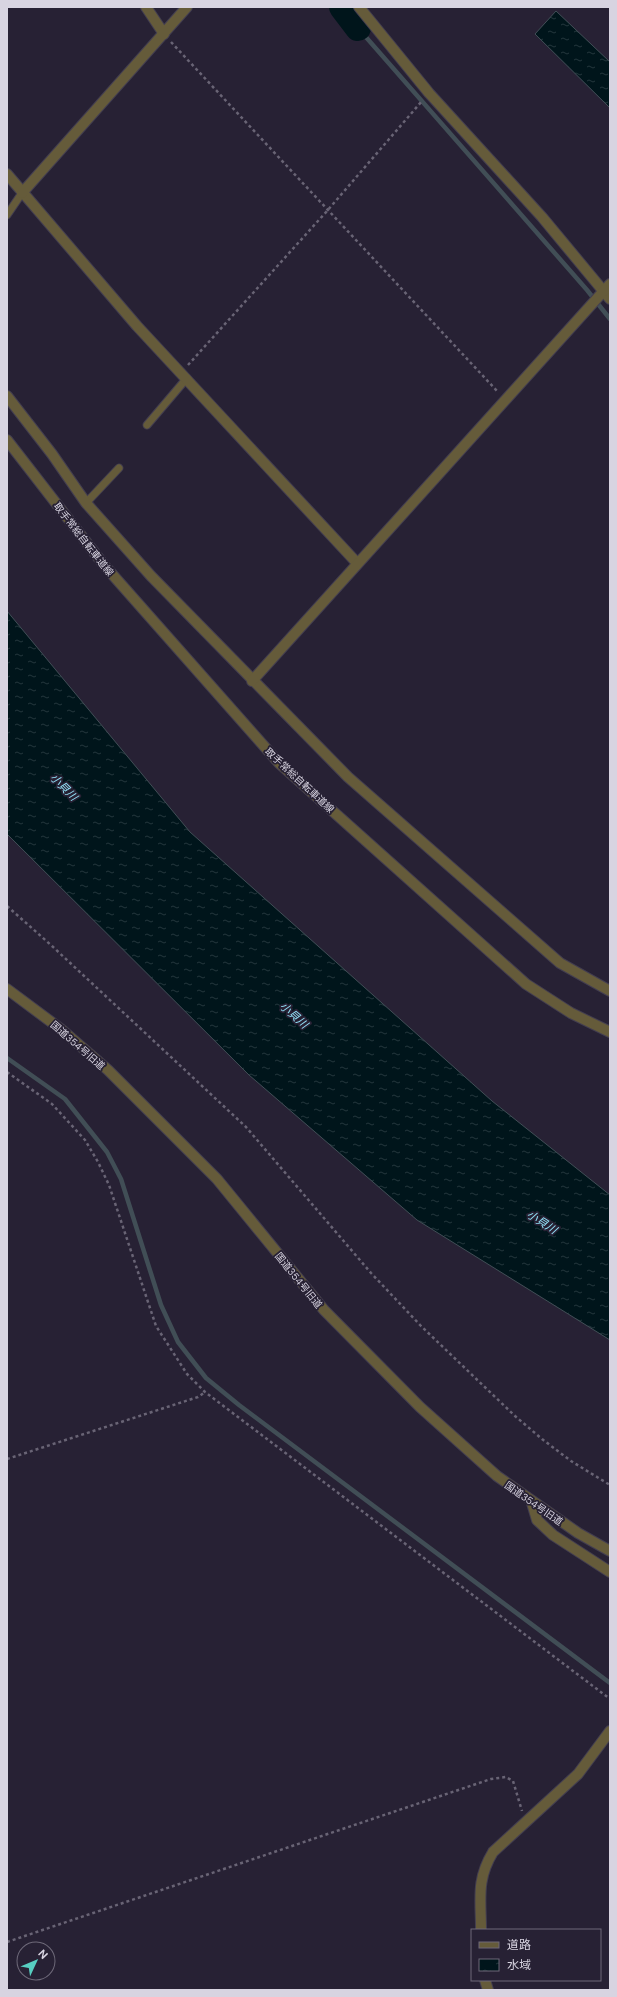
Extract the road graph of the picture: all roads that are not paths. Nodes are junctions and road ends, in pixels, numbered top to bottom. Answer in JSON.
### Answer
{"nodes":[{"id":1,"x":146,"y":7,"type":"edge"},
{"id":2,"x":187,"y":7,"type":"edge"},
{"id":3,"x":359,"y":7,"type":"edge"},
{"id":4,"x":164,"y":34,"type":"junction"},
{"id":5,"x":7,"y":174,"type":"edge"},
{"id":6,"x":22,"y":193,"type":"junction"},
{"id":7,"x":7,"y":215,"type":"edge"},
{"id":8,"x":608,"y":291,"type":"edge"},
{"id":9,"x":184,"y":375,"type":"junction"},
{"id":10,"x":7,"y":396,"type":"edge"},
{"id":11,"x":147,"y":425,"type":"dead end"},
{"id":12,"x":7,"y":440,"type":"edge"},
{"id":13,"x":119,"y":468,"type":"dead end"},
{"id":14,"x":86,"y":503,"type":"junction"},
{"id":15,"x":357,"y":563,"type":"junction"},
{"id":16,"x":252,"y":681,"type":"junction"},
{"id":17,"x":7,"y":989,"type":"edge"},
{"id":18,"x":610,"y":991,"type":"edge"},
{"id":19,"x":610,"y":1032,"type":"edge"},
{"id":20,"x":532,"y":1503,"type":"junction"},
{"id":21,"x":610,"y":1552,"type":"edge"},
{"id":22,"x":610,"y":1572,"type":"edge"},
{"id":23,"x":610,"y":1731,"type":"edge"},
{"id":24,"x":481,"y":1929,"type":"edge"}],
"edges":[{"from":1,"to":4,"type":"street"},
{"from":2,"to":4,"type":"street"},
{"from":3,"to":8,"type":"street"},
{"from":4,"to":6,"type":"street"},
{"from":5,"to":6,"type":"street"},
{"from":6,"to":7,"type":"lane"},
{"from":6,"to":9,"type":"street"},
{"from":8,"to":15,"type":"street"},
{"from":9,"to":11,"type":"lane"},
{"from":9,"to":15,"type":"street"},
{"from":10,"to":14,"type":"street"},
{"from":12,"to":19,"type":"street","name":"取手常総自転車道線"},
{"from":13,"to":14,"type":"lane"},
{"from":14,"to":16,"type":"street"},
{"from":15,"to":16,"type":"street"},
{"from":16,"to":18,"type":"street"},
{"from":17,"to":20,"type":"street","name":"国道354号旧道"},
{"from":20,"to":21,"type":"street","name":"国道354号旧道"},
{"from":20,"to":22,"type":"street"},
{"from":23,"to":24,"type":"street"}]}
